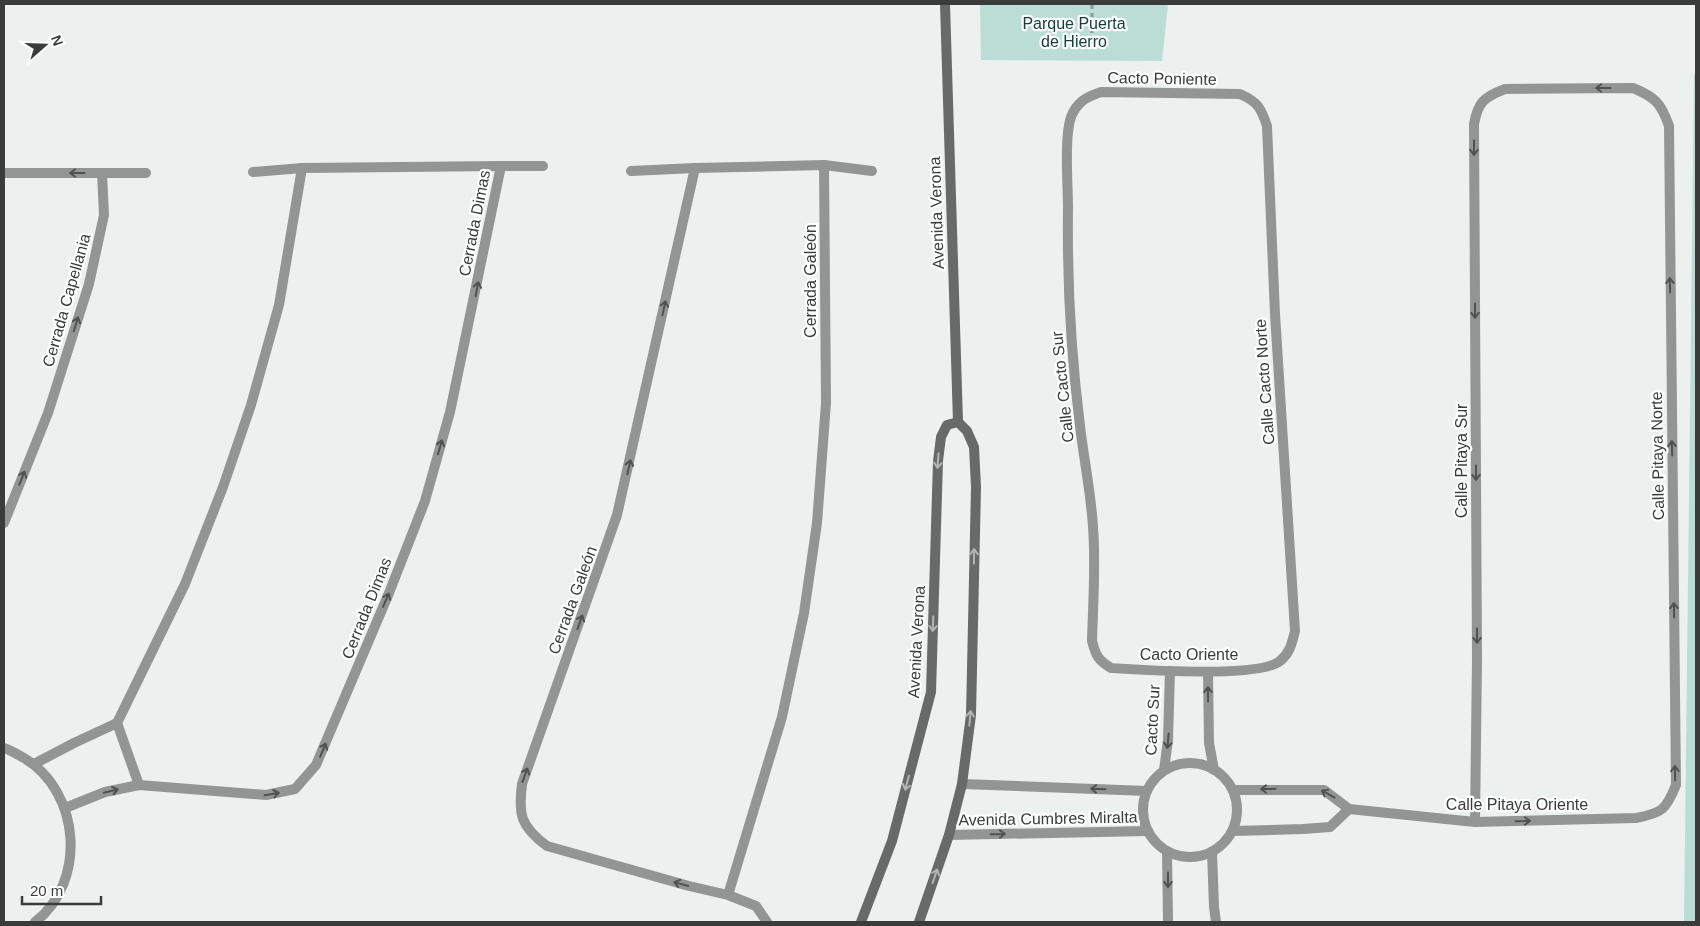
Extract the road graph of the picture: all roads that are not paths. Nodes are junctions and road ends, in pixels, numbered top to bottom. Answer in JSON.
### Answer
{"nodes":[{"id":1,"x":945,"y":4,"type":"edge"},
{"id":2,"x":1252,"y":100,"type":"joint"},
{"id":3,"x":1482,"y":101,"type":"joint"},
{"id":4,"x":1076,"y":107,"type":"joint"},
{"id":5,"x":824,"y":165,"type":"junction"},
{"id":6,"x":501,"y":166,"type":"junction"},
{"id":7,"x":543,"y":166,"type":"dead end"},
{"id":8,"x":302,"y":168,"type":"junction"},
{"id":9,"x":695,"y":168,"type":"junction"},
{"id":10,"x":631,"y":171,"type":"dead end"},
{"id":11,"x":872,"y":171,"type":"dead end"},
{"id":12,"x":253,"y":172,"type":"dead end"},
{"id":13,"x":4,"y":173,"type":"edge"},
{"id":14,"x":102,"y":173,"type":"junction"},
{"id":15,"x":146,"y":173,"type":"dead end"},
{"id":16,"x":958,"y":422,"type":"junction"},
{"id":17,"x":4,"y":523,"type":"edge"},
{"id":18,"x":1101,"y":662,"type":"joint"},
{"id":19,"x":1279,"y":663,"type":"joint"},
{"id":20,"x":1170,"y":672,"type":"junction"},
{"id":21,"x":1208,"y":672,"type":"junction"},
{"id":22,"x":117,"y":723,"type":"junction"},
{"id":23,"x":4,"y":748,"type":"edge"},
{"id":24,"x":34,"y":764,"type":"junction"},
{"id":25,"x":1164,"y":770,"type":"junction"},
{"id":26,"x":1214,"y":770,"type":"junction"},
{"id":27,"x":962,"y":784,"type":"junction"},
{"id":28,"x":140,"y":785,"type":"junction"},
{"id":29,"x":1232,"y":790,"type":"junction"},
{"id":30,"x":1147,"y":791,"type":"junction"},
{"id":31,"x":65,"y":808,"type":"junction"},
{"id":32,"x":1349,"y":809,"type":"junction"},
{"id":33,"x":1655,"y":814,"type":"joint"},
{"id":34,"x":1475,"y":822,"type":"junction"},
{"id":35,"x":1148,"y":831,"type":"junction"},
{"id":36,"x":1233,"y":831,"type":"junction"},
{"id":37,"x":949,"y":835,"type":"junction"},
{"id":38,"x":1167,"y":852,"type":"junction"},
{"id":39,"x":1212,"y":852,"type":"junction"},
{"id":40,"x":728,"y":895,"type":"junction"},
{"id":41,"x":41,"y":920,"type":"edge"},
{"id":42,"x":767,"y":922,"type":"edge"},
{"id":43,"x":861,"y":922,"type":"edge"},
{"id":44,"x":919,"y":922,"type":"edge"},
{"id":45,"x":1168,"y":922,"type":"edge"},
{"id":46,"x":1216,"y":922,"type":"edge"}],
"edges":[{"from":1,"to":16,"type":"street","name":"Avenida Verona"},
{"from":2,"to":4,"type":"street","name":"Cacto Poniente"},
{"from":2,"to":19,"type":"street","name":"Calle Cacto Norte"},
{"from":33,"to":3,"type":"street","name":"Calle Pitaya Norte","one_way":true},
{"from":3,"to":34,"type":"street","name":"Calle Pitaya Sur","one_way":true},
{"from":4,"to":18,"type":"street","name":"Calle Cacto Sur"},
{"from":5,"to":9,"type":"street"},
{"from":5,"to":11,"type":"street"},
{"from":5,"to":40,"type":"street","name":"Cerrada Galeón"},
{"from":6,"to":7,"type":"street"},
{"from":6,"to":8,"type":"street","name":"Cerrada Dimas"},
{"from":28,"to":6,"type":"street","name":"Cerrada Dimas","one_way":true},
{"from":8,"to":12,"type":"street","name":"Cerrada Dimas"},
{"from":8,"to":22,"type":"street"},
{"from":9,"to":10,"type":"street"},
{"from":40,"to":9,"type":"street","name":"Cerrada Galeón","one_way":true},
{"from":14,"to":13,"type":"street","one_way":true},
{"from":14,"to":15,"type":"street"},
{"from":17,"to":14,"type":"street","name":"Cerrada Capellania","one_way":true},
{"from":27,"to":16,"type":"street","one_way":true},
{"from":16,"to":43,"type":"street","name":"Avenida Verona","one_way":true},
{"from":18,"to":20,"type":"street","name":"Cacto Oriente"},
{"from":19,"to":21,"type":"street","name":"Cacto Oriente"},
{"from":20,"to":21,"type":"street","name":"Cacto Oriente"},
{"from":20,"to":25,"type":"street","name":"Cacto Sur","one_way":true},
{"from":26,"to":21,"type":"street","one_way":true},
{"from":22,"to":24,"type":"street"},
{"from":22,"to":28,"type":"street"},
{"from":23,"to":24,"type":"street"},
{"from":24,"to":31,"type":"street"},
{"from":25,"to":26,"type":"street"},
{"from":25,"to":30,"type":"street"},
{"from":26,"to":29,"type":"street"},
{"from":30,"to":27,"type":"street","name":"Avenida Cumbres Miralta","one_way":true},
{"from":27,"to":37,"type":"street"},
{"from":31,"to":28,"type":"street","name":"Cerrada Dimas","one_way":true},
{"from":32,"to":29,"type":"street","one_way":true},
{"from":29,"to":36,"type":"street"},
{"from":30,"to":35,"type":"street"},
{"from":31,"to":41,"type":"street"},
{"from":32,"to":34,"type":"street","name":"Calle Pitaya Oriente"},
{"from":32,"to":36,"type":"street"},
{"from":34,"to":33,"type":"street","name":"Calle Pitaya Oriente","one_way":true},
{"from":37,"to":35,"type":"street","name":"Avenida Cumbres Miralta","one_way":true},
{"from":35,"to":38,"type":"street"},
{"from":36,"to":39,"type":"street"},
{"from":44,"to":37,"type":"street","one_way":true},
{"from":38,"to":39,"type":"street"},
{"from":38,"to":45,"type":"street","one_way":true},
{"from":39,"to":46,"type":"street"},
{"from":40,"to":42,"type":"street","name":"Cerrada Galeón"}]}
